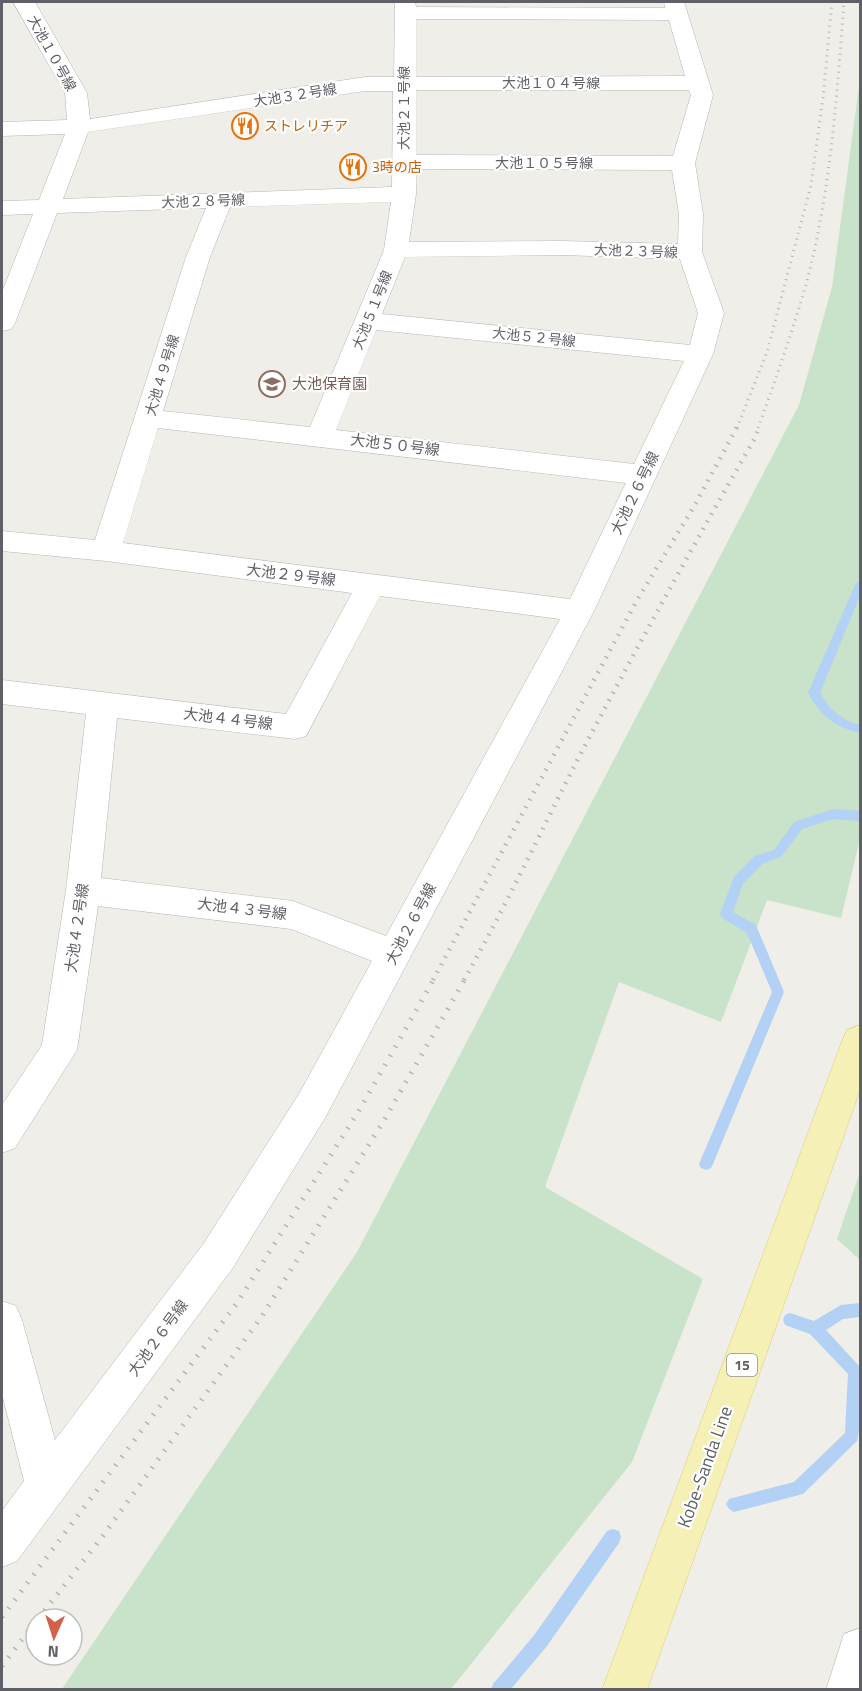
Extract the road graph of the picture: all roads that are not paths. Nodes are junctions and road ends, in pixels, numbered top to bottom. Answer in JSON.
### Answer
{"nodes":[{"id":1,"x":24,"y":2,"type":"edge"},
{"id":2,"x":405,"y":7,"type":"edge"},
{"id":3,"x":675,"y":8,"type":"edge"},
{"id":4,"x":403,"y":83,"type":"junction"},
{"id":5,"x":699,"y":83,"type":"junction"},
{"id":6,"x":79,"y":127,"type":"junction"},
{"id":7,"x":2,"y":129,"type":"edge"},
{"id":8,"x":405,"y":162,"type":"junction"},
{"id":9,"x":683,"y":163,"type":"junction"},
{"id":10,"x":404,"y":194,"type":"junction"},
{"id":11,"x":221,"y":200,"type":"junction"},
{"id":12,"x":46,"y":207,"type":"junction"},
{"id":13,"x":2,"y":208,"type":"edge"},
{"id":14,"x":396,"y":250,"type":"junction"},
{"id":15,"x":690,"y":252,"type":"junction"},
{"id":16,"x":367,"y":321,"type":"junction"},
{"id":17,"x":2,"y":323,"type":"edge"},
{"id":18,"x":700,"y":354,"type":"junction"},
{"id":19,"x":148,"y":418,"type":"junction"},
{"id":20,"x":320,"y":436,"type":"junction"},
{"id":21,"x":643,"y":476,"type":"junction"},
{"id":22,"x":2,"y":541,"type":"edge"},
{"id":23,"x":106,"y":551,"type":"junction"},
{"id":24,"x":371,"y":585,"type":"junction"},
{"id":25,"x":579,"y":611,"type":"junction"},
{"id":26,"x":2,"y":692,"type":"edge"},
{"id":27,"x":103,"y":704,"type":"junction"},
{"id":28,"x":83,"y":890,"type":"junction"},
{"id":29,"x":394,"y":955,"type":"junction"},
{"id":30,"x":861,"y":1041,"type":"edge"},
{"id":31,"x":2,"y":1136,"type":"edge"},
{"id":32,"x":2,"y":1320,"type":"edge"},
{"id":33,"x":47,"y":1488,"type":"junction"},
{"id":34,"x":2,"y":1546,"type":"edge"},
{"id":35,"x":861,"y":1650,"type":"edge"},
{"id":36,"x":624,"y":1689,"type":"edge"},
{"id":37,"x":848,"y":1689,"type":"edge"}],
"edges":[{"from":1,"to":6,"type":"street","name":"大池１０号線"},
{"from":2,"to":3,"type":"street"},
{"from":2,"to":4,"type":"street","name":"大池２１号線"},
{"from":3,"to":5,"type":"street","name":"大池２３号線"},
{"from":4,"to":5,"type":"street","name":"大池１０４号線"},
{"from":4,"to":6,"type":"street","name":"大池３２号線"},
{"from":4,"to":8,"type":"street","name":"大池２１号線"},
{"from":5,"to":9,"type":"street","name":"大池２３号線"},
{"from":6,"to":7,"type":"street","name":"大池３２号線"},
{"from":6,"to":12,"type":"street","name":"大池１０号線"},
{"from":8,"to":9,"type":"street","name":"大池１０５号線"},
{"from":8,"to":10,"type":"street","name":"大池２１号線"},
{"from":9,"to":15,"type":"street","name":"大池２３号線"},
{"from":10,"to":11,"type":"street","name":"大池２８号線"},
{"from":10,"to":14,"type":"street","name":"大池２１号線"},
{"from":11,"to":12,"type":"street","name":"大池２８号線"},
{"from":11,"to":19,"type":"street","name":"大池４９号線"},
{"from":12,"to":13,"type":"street","name":"大池２８号線"},
{"from":12,"to":17,"type":"street","name":"大池１０号線"},
{"from":14,"to":15,"type":"street","name":"大池２３号線"},
{"from":14,"to":16,"type":"street","name":"大池５１号線"},
{"from":15,"to":18,"type":"street","name":"大池２６号線"},
{"from":16,"to":18,"type":"street","name":"大池５２号線"},
{"from":16,"to":20,"type":"street","name":"大池５１号線"},
{"from":18,"to":21,"type":"street","name":"大池２６号線"},
{"from":19,"to":20,"type":"street","name":"大池５０号線"},
{"from":19,"to":23,"type":"street","name":"大池４９号線"},
{"from":20,"to":21,"type":"street","name":"大池５０号線"},
{"from":21,"to":25,"type":"street","name":"大池２６号線"},
{"from":22,"to":23,"type":"street","name":"大池２９号線"},
{"from":23,"to":24,"type":"street","name":"大池２９号線"},
{"from":24,"to":25,"type":"street","name":"大池２９号線"},
{"from":24,"to":27,"type":"street","name":"大池４４号線"},
{"from":25,"to":29,"type":"street","name":"大池２６号線"},
{"from":26,"to":27,"type":"street","name":"大池４４号線"},
{"from":27,"to":28,"type":"street","name":"大池４２号線"},
{"from":28,"to":29,"type":"street","name":"大池４３号線"},
{"from":28,"to":31,"type":"street","name":"大池４２号線"},
{"from":29,"to":33,"type":"street","name":"大池２６号線"},
{"from":30,"to":36,"type":"main road","name":"Kobe-Sanda Line","number":"15"},
{"from":32,"to":33,"type":"street"},
{"from":33,"to":34,"type":"street","name":"大池２６号線"},
{"from":35,"to":37,"type":"street"}]}
